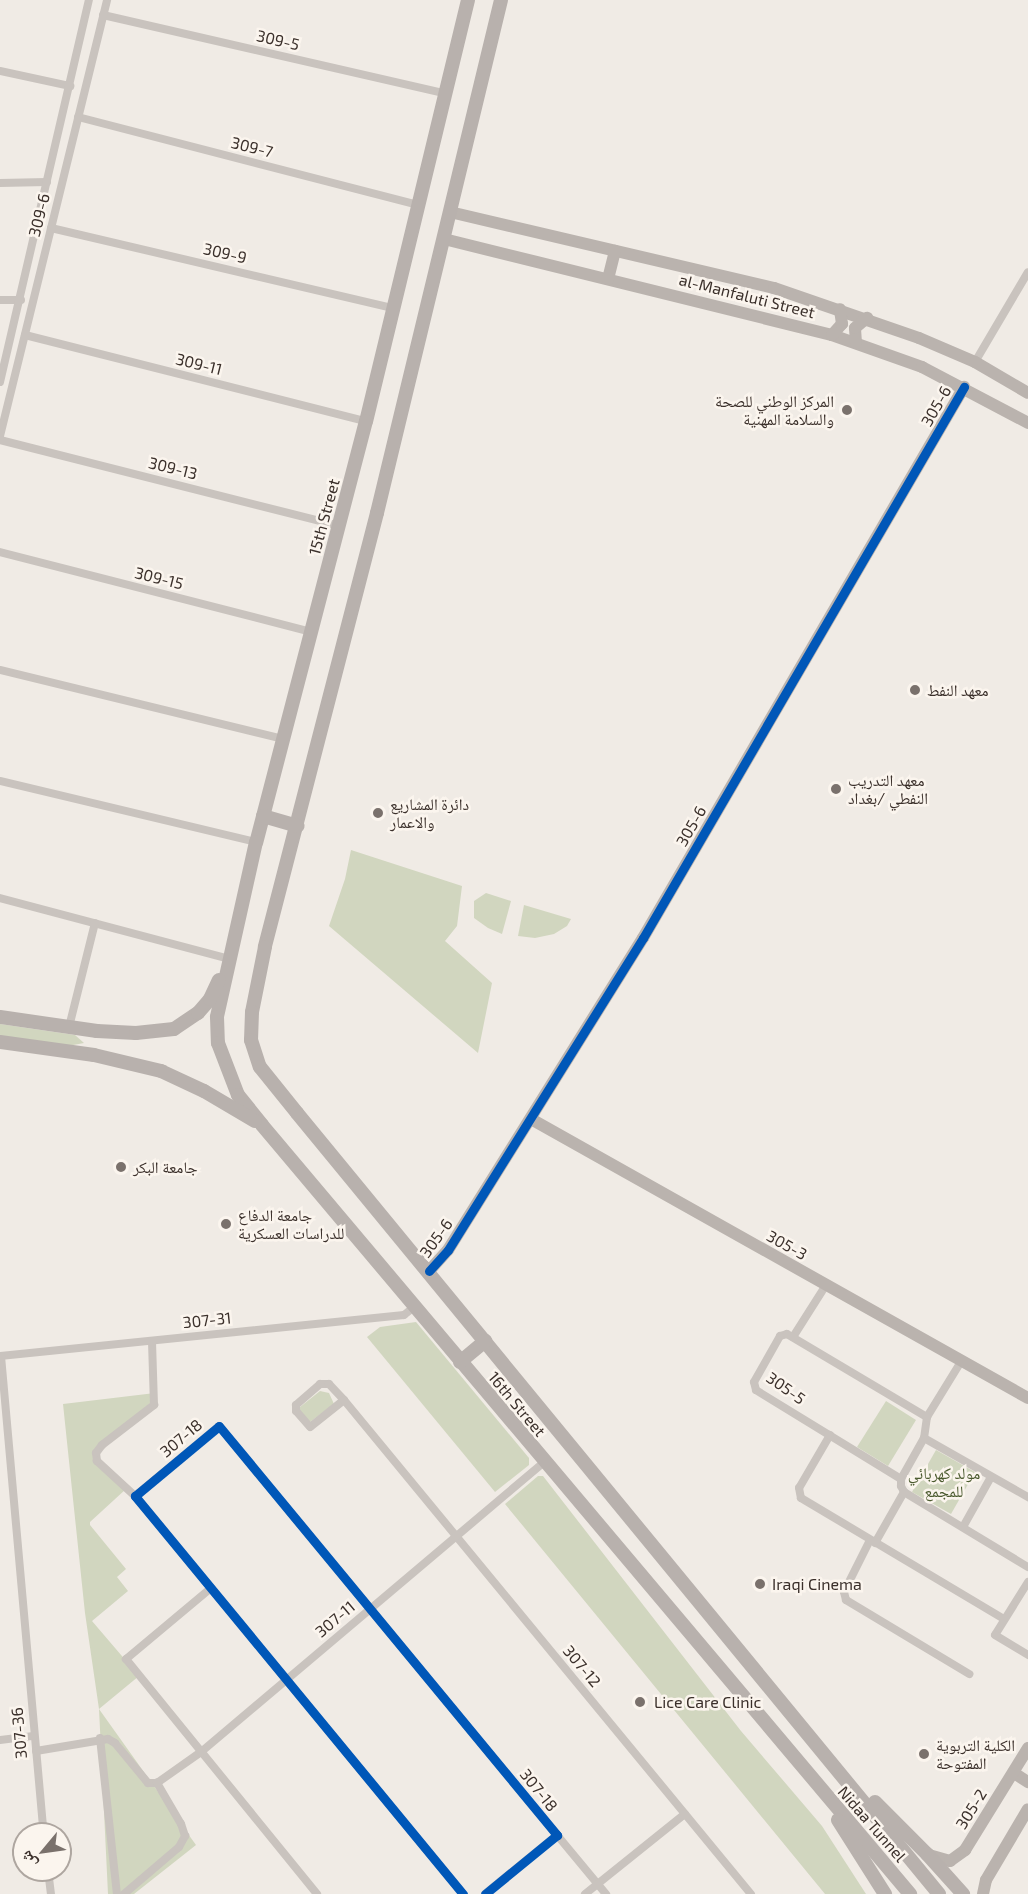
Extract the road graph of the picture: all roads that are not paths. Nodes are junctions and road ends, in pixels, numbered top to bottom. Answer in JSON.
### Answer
{"nodes":[{"id":1,"x":89,"y":0,"type":"edge"},
{"id":2,"x":106,"y":0,"type":"edge"},
{"id":3,"x":468,"y":0,"type":"edge"},
{"id":4,"x":501,"y":0,"type":"edge"},
{"id":5,"x":103,"y":15,"type":"junction"},
{"id":6,"x":0,"y":71,"type":"edge"},
{"id":7,"x":70,"y":86,"type":"junction"},
{"id":8,"x":447,"y":94,"type":"junction"},
{"id":9,"x":68,"y":97,"type":"junction"},
{"id":10,"x":82,"y":100,"type":"junction"},
{"id":11,"x":78,"y":117,"type":"junction"},
{"id":12,"x":47,"y":182,"type":"junction"},
{"id":13,"x":0,"y":183,"type":"edge"},
{"id":14,"x":418,"y":205,"type":"junction"},
{"id":15,"x":450,"y":212,"type":"junction"},
{"id":16,"x":51,"y":228,"type":"junction"},
{"id":17,"x":444,"y":239,"type":"junction"},
{"id":18,"x":615,"y":251,"type":"junction"},
{"id":19,"x":1028,"y":272,"type":"edge"},
{"id":20,"x":608,"y":279,"type":"junction"},
{"id":21,"x":0,"y":300,"type":"edge"},
{"id":22,"x":21,"y":300,"type":"junction"},
{"id":23,"x":392,"y":308,"type":"junction"},
{"id":24,"x":840,"y":309,"type":"junction"},
{"id":25,"x":867,"y":318,"type":"junction"},
{"id":26,"x":25,"y":335,"type":"junction"},
{"id":27,"x":832,"y":335,"type":"junction"},
{"id":28,"x":856,"y":343,"type":"junction"},
{"id":29,"x":975,"y":362,"type":"junction"},
{"id":30,"x":0,"y":382,"type":"edge"},
{"id":31,"x":964,"y":387,"type":"junction"},
{"id":32,"x":1028,"y":393,"type":"edge"},
{"id":33,"x":366,"y":421,"type":"junction"},
{"id":34,"x":1028,"y":423,"type":"edge"},
{"id":35,"x":0,"y":438,"type":"edge"},
{"id":36,"x":339,"y":526,"type":"junction"},
{"id":37,"x":0,"y":552,"type":"edge"},
{"id":38,"x":311,"y":632,"type":"junction"},
{"id":39,"x":0,"y":670,"type":"edge"},
{"id":40,"x":282,"y":739,"type":"junction"},
{"id":41,"x":0,"y":782,"type":"edge"},
{"id":42,"x":263,"y":816,"type":"junction"},
{"id":43,"x":298,"y":826,"type":"junction"},
{"id":44,"x":256,"y":842,"type":"junction"},
{"id":45,"x":0,"y":898,"type":"edge"},
{"id":46,"x":95,"y":923,"type":"junction"},
{"id":47,"x":229,"y":959,"type":"junction"},
{"id":48,"x":0,"y":1017,"type":"edge"},
{"id":49,"x":69,"y":1027,"type":"junction"},
{"id":50,"x":97,"y":1031,"type":"junction"},
{"id":51,"x":0,"y":1042,"type":"edge"},
{"id":52,"x":218,"y":1043,"type":"joint"},
{"id":53,"x":94,"y":1055,"type":"junction"},
{"id":54,"x":531,"y":1119,"type":"junction"},
{"id":55,"x":262,"y":1125,"type":"junction"},
{"id":56,"x":429,"y":1271,"type":"junction"},
{"id":57,"x":826,"y":1285,"type":"junction"},
{"id":58,"x":414,"y":1307,"type":"junction"},
{"id":59,"x":793,"y":1337,"type":"junction"},
{"id":60,"x":152,"y":1341,"type":"junction"},
{"id":61,"x":485,"y":1341,"type":"junction"},
{"id":62,"x":0,"y":1356,"type":"edge"},
{"id":63,"x":962,"y":1360,"type":"junction"},
{"id":64,"x":460,"y":1362,"type":"junction"},
{"id":65,"x":1028,"y":1398,"type":"edge"},
{"id":66,"x":344,"y":1400,"type":"junction"},
{"id":67,"x":3,"y":1414,"type":"edge"},
{"id":68,"x":927,"y":1417,"type":"junction"},
{"id":69,"x":830,"y":1435,"type":"junction"},
{"id":70,"x":924,"y":1438,"type":"junction"},
{"id":71,"x":544,"y":1462,"type":"junction"},
{"id":72,"x":991,"y":1477,"type":"junction"},
{"id":73,"x":902,"y":1486,"type":"junction"},
{"id":74,"x":135,"y":1496,"type":"junction"},
{"id":75,"x":1028,"y":1497,"type":"edge"},
{"id":76,"x":963,"y":1527,"type":"junction"},
{"id":77,"x":456,"y":1537,"type":"junction"},
{"id":78,"x":873,"y":1541,"type":"junction"},
{"id":79,"x":1028,"y":1567,"type":"edge"},
{"id":80,"x":1028,"y":1582,"type":"edge"},
{"id":81,"x":211,"y":1588,"type":"junction"},
{"id":82,"x":370,"y":1609,"type":"junction"},
{"id":83,"x":1004,"y":1619,"type":"junction"},
{"id":84,"x":1028,"y":1655,"type":"edge"},
{"id":85,"x":969,"y":1674,"type":"dead end"},
{"id":86,"x":287,"y":1680,"type":"junction"},
{"id":87,"x":34,"y":1737,"type":"junction"},
{"id":88,"x":100,"y":1738,"type":"junction"},
{"id":89,"x":0,"y":1740,"type":"edge"},
{"id":90,"x":1028,"y":1748,"type":"edge"},
{"id":91,"x":36,"y":1751,"type":"junction"},
{"id":92,"x":201,"y":1752,"type":"junction"},
{"id":93,"x":830,"y":1758,"type":"junction"},
{"id":94,"x":1014,"y":1773,"type":"junction"},
{"id":95,"x":809,"y":1776,"type":"junction"},
{"id":96,"x":1028,"y":1782,"type":"edge"},
{"id":97,"x":157,"y":1783,"type":"junction"},
{"id":98,"x":1028,"y":1809,"type":"edge"},
{"id":99,"x":685,"y":1814,"type":"junction"},
{"id":100,"x":43,"y":1822,"type":"edge"},
{"id":101,"x":557,"y":1835,"type":"junction"},
{"id":102,"x":927,"y":1854,"type":"junction"},
{"id":103,"x":597,"y":1884,"type":"junction"},
{"id":104,"x":938,"y":1893,"type":"edge"},
{"id":105,"x":117,"y":1894,"type":"edge"},
{"id":106,"x":124,"y":1894,"type":"edge"},
{"id":107,"x":317,"y":1894,"type":"edge"},
{"id":108,"x":463,"y":1894,"type":"edge"},
{"id":109,"x":486,"y":1894,"type":"edge"},
{"id":110,"x":585,"y":1894,"type":"edge"},
{"id":111,"x":606,"y":1894,"type":"edge"},
{"id":112,"x":751,"y":1894,"type":"edge"},
{"id":113,"x":885,"y":1894,"type":"edge"},
{"id":114,"x":910,"y":1894,"type":"edge"},
{"id":115,"x":963,"y":1894,"type":"edge"},
{"id":116,"x":983,"y":1894,"type":"edge"}],
"edges":[{"from":1,"to":7,"type":"street","name":"309-6"},
{"from":2,"to":5,"type":"street","name":"309-6"},
{"from":3,"to":8,"type":"main road","name":"15th Street"},
{"from":4,"to":15,"type":"main road"},
{"from":5,"to":8,"type":"street","name":"309-5"},
{"from":5,"to":10,"type":"street","name":"309-6"},
{"from":6,"to":7,"type":"street"},
{"from":7,"to":9,"type":"street","name":"309-6"},
{"from":8,"to":14,"type":"main road","name":"15th Street"},
{"from":9,"to":10,"type":"street"},
{"from":9,"to":12,"type":"street","name":"309-6"},
{"from":10,"to":11,"type":"street","name":"309-6"},
{"from":11,"to":14,"type":"street","name":"309-7"},
{"from":11,"to":16,"type":"street","name":"309-6"},
{"from":12,"to":13,"type":"street"},
{"from":12,"to":22,"type":"street","name":"309-6"},
{"from":14,"to":23,"type":"main road","name":"15th Street"},
{"from":15,"to":17,"type":"main road"},
{"from":15,"to":18,"type":"street","name":"al-Manfaluti Street"},
{"from":16,"to":23,"type":"street","name":"309-9"},
{"from":16,"to":26,"type":"street","name":"309-6"},
{"from":17,"to":20,"type":"street","name":"al-Manfaluti Street"},
{"from":17,"to":43,"type":"main road"},
{"from":18,"to":20,"type":"street"},
{"from":18,"to":24,"type":"street","name":"al-Manfaluti Street"},
{"from":19,"to":29,"type":"street"},
{"from":20,"to":27,"type":"street","name":"al-Manfaluti Street"},
{"from":21,"to":22,"type":"street"},
{"from":22,"to":30,"type":"street","name":"309-6"},
{"from":23,"to":33,"type":"main road","name":"15th Street"},
{"from":24,"to":25,"type":"street","name":"al-Manfaluti Street"},
{"from":24,"to":27,"type":"street"},
{"from":25,"to":28,"type":"street"},
{"from":25,"to":29,"type":"street","name":"al-Manfaluti Street"},
{"from":26,"to":33,"type":"street","name":"309-11"},
{"from":26,"to":35,"type":"street","name":"309-6"},
{"from":27,"to":28,"type":"street","name":"al-Manfaluti Street"},
{"from":28,"to":31,"type":"street","name":"al-Manfaluti Street"},
{"from":29,"to":32,"type":"street","name":"al-Manfaluti Street"},
{"from":31,"to":34,"type":"street","name":"al-Manfaluti Street"},
{"from":31,"to":54,"type":"street","name":"305-6"},
{"from":33,"to":36,"type":"main road","name":"15th Street"},
{"from":35,"to":36,"type":"street","name":"309-13"},
{"from":36,"to":38,"type":"main road","name":"15th Street"},
{"from":37,"to":38,"type":"street","name":"309-15"},
{"from":38,"to":40,"type":"main road","name":"15th Street"},
{"from":39,"to":40,"type":"street"},
{"from":40,"to":42,"type":"main road","name":"15th Street"},
{"from":41,"to":44,"type":"street"},
{"from":42,"to":43,"type":"main road"},
{"from":42,"to":44,"type":"main road","name":"15th Street"},
{"from":43,"to":56,"type":"main road","name":"16th Street"},
{"from":44,"to":47,"type":"main road","name":"15th Street"},
{"from":45,"to":46,"type":"street"},
{"from":46,"to":47,"type":"street"},
{"from":46,"to":49,"type":"street"},
{"from":47,"to":50,"type":"main road"},
{"from":47,"to":52,"type":"main road","name":"15th Street"},
{"from":48,"to":49,"type":"main road"},
{"from":49,"to":50,"type":"main road"},
{"from":50,"to":53,"type":"main road"},
{"from":51,"to":53,"type":"main road"},
{"from":52,"to":55,"type":"main road","name":"16th Street"},
{"from":53,"to":55,"type":"main road"},
{"from":54,"to":56,"type":"street","name":"305-6"},
{"from":54,"to":57,"type":"street","name":"305-3"},
{"from":55,"to":58,"type":"main road","name":"16th Street"},
{"from":56,"to":61,"type":"main road","name":"16th Street"},
{"from":57,"to":59,"type":"street"},
{"from":57,"to":63,"type":"street","name":"305-3"},
{"from":58,"to":60,"type":"street","name":"307-31"},
{"from":58,"to":64,"type":"main road","name":"16th Street"},
{"from":59,"to":68,"type":"street"},
{"from":59,"to":69,"type":"street","name":"305-5"},
{"from":60,"to":62,"type":"street","name":"307-31"},
{"from":60,"to":74,"type":"street"},
{"from":61,"to":64,"type":"main road"},
{"from":61,"to":93,"type":"main road","name":"16th Street"},
{"from":62,"to":67,"type":"street","name":"307-36"},
{"from":63,"to":65,"type":"street","name":"305-3"},
{"from":63,"to":68,"type":"street"},
{"from":64,"to":71,"type":"main road","name":"16th Street"},
{"from":66,"to":66,"type":"street","name":"307-12"},
{"from":66,"to":77,"type":"street","name":"307-12"},
{"from":67,"to":87,"type":"street","name":"307-36"},
{"from":68,"to":70,"type":"street"},
{"from":69,"to":73,"type":"street","name":"305-5"},
{"from":69,"to":78,"type":"street"},
{"from":70,"to":72,"type":"street"},
{"from":70,"to":73,"type":"street"},
{"from":71,"to":77,"type":"street","name":"307-11"},
{"from":71,"to":95,"type":"main road","name":"16th Street"},
{"from":72,"to":75,"type":"street"},
{"from":72,"to":76,"type":"street"},
{"from":73,"to":76,"type":"street","name":"305-5"},
{"from":73,"to":78,"type":"street"},
{"from":74,"to":81,"type":"street"},
{"from":74,"to":82,"type":"street","name":"307-18"},
{"from":76,"to":79,"type":"street","name":"305-5"},
{"from":77,"to":82,"type":"street","name":"307-11"},
{"from":77,"to":99,"type":"street","name":"307-12"},
{"from":78,"to":83,"type":"street"},
{"from":78,"to":85,"type":"street"},
{"from":80,"to":83,"type":"street"},
{"from":81,"to":86,"type":"street"},
{"from":81,"to":92,"type":"street"},
{"from":82,"to":86,"type":"street","name":"307-11"},
{"from":82,"to":101,"type":"street","name":"307-18"},
{"from":83,"to":84,"type":"street"},
{"from":86,"to":92,"type":"street","name":"307-11"},
{"from":86,"to":108,"type":"street"},
{"from":87,"to":89,"type":"street"},
{"from":87,"to":91,"type":"street","name":"307-36"},
{"from":88,"to":91,"type":"street"},
{"from":88,"to":97,"type":"street"},
{"from":88,"to":105,"type":"street"},
{"from":90,"to":94,"type":"street","name":"305-2"},
{"from":91,"to":100,"type":"street","name":"307-36"},
{"from":92,"to":97,"type":"street","name":"307-11"},
{"from":92,"to":107,"type":"street"},
{"from":93,"to":102,"type":"main road"},
{"from":93,"to":104,"type":"main road"},
{"from":94,"to":96,"type":"street"},
{"from":94,"to":102,"type":"street","name":"305-2"},
{"from":95,"to":113,"type":"main road"},
{"from":95,"to":114,"type":"main road","name":"Nidaa Tunnel"},
{"from":97,"to":106,"type":"street"},
{"from":98,"to":116,"type":"street"},
{"from":99,"to":103,"type":"street"},
{"from":99,"to":112,"type":"street","name":"307-12"},
{"from":101,"to":103,"type":"street"},
{"from":101,"to":109,"type":"street","name":"307-18"},
{"from":102,"to":115,"type":"main road"},
{"from":103,"to":110,"type":"street"},
{"from":103,"to":111,"type":"street"}]}
